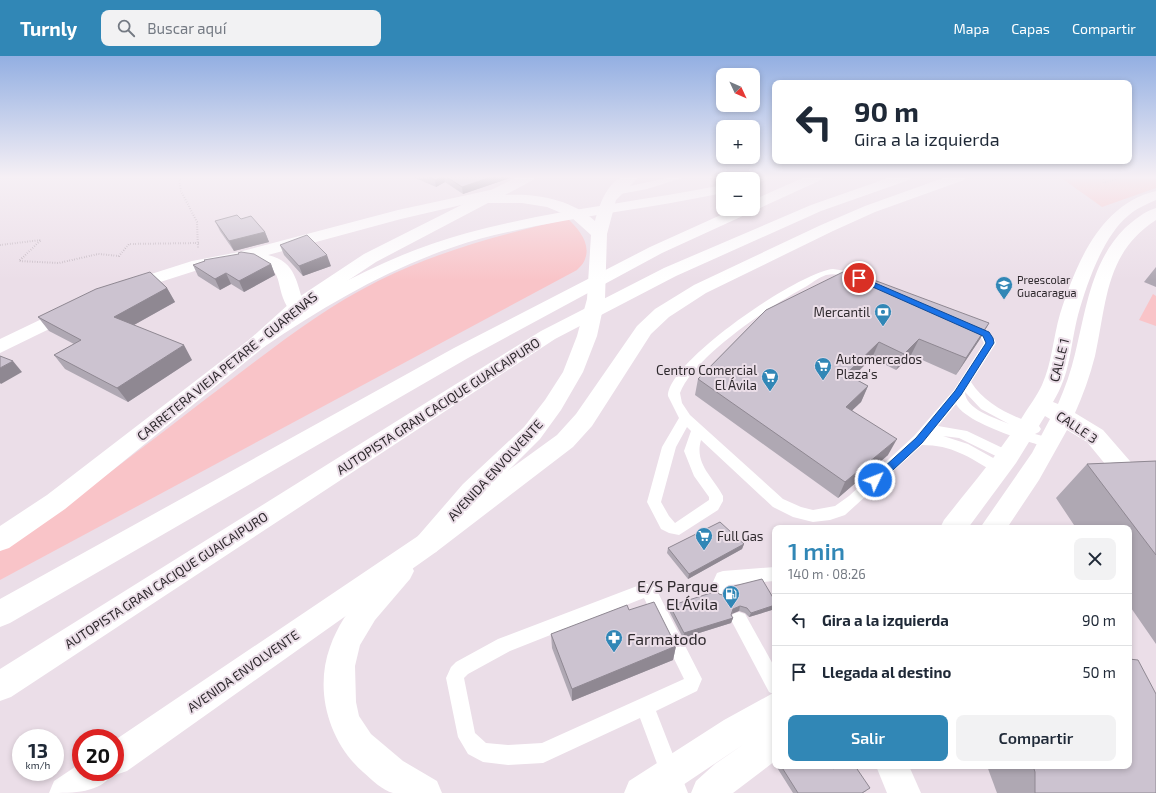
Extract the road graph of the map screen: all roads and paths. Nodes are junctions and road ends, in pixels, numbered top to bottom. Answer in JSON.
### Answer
{"nodes":[{"id":1,"x":192,"y":211,"type":"edge"},
{"id":2,"x":417,"y":211,"type":"edge"},
{"id":3,"x":462,"y":211,"type":"edge"},
{"id":4,"x":571,"y":211,"type":"edge"},
{"id":5,"x":595,"y":211,"type":"edge"},
{"id":6,"x":607,"y":211,"type":"edge"},
{"id":7,"x":808,"y":211,"type":"edge"},
{"id":8,"x":865,"y":211,"type":"edge"},
{"id":9,"x":1124,"y":211,"type":"edge"},
{"id":10,"x":1156,"y":213,"type":"edge"},
{"id":11,"x":731,"y":216,"type":"edge"},
{"id":12,"x":598,"y":234,"type":"junction"},
{"id":13,"x":199,"y":243,"type":"junction"},
{"id":14,"x":0,"y":245,"type":"edge"},
{"id":15,"x":240,"y":257,"type":"junction"},
{"id":16,"x":1090,"y":258,"type":"junction"},
{"id":17,"x":1108,"y":261,"type":"junction"},
{"id":18,"x":198,"y":265,"type":"junction"},
{"id":19,"x":873,"y":284,"type":"edge"},
{"id":20,"x":114,"y":293,"type":"edge"},
{"id":21,"x":85,"y":305,"type":"edge"},
{"id":22,"x":296,"y":307,"type":"junction"},
{"id":23,"x":958,"y":322,"type":"edge"},
{"id":24,"x":257,"y":344,"type":"junction"},
{"id":25,"x":0,"y":347,"type":"edge"},
{"id":26,"x":1058,"y":370,"type":"junction"},
{"id":27,"x":1078,"y":375,"type":"junction"},
{"id":28,"x":965,"y":381,"type":"junction"},
{"id":29,"x":958,"y":393,"type":"junction"},
{"id":30,"x":1042,"y":405,"type":"junction"},
{"id":31,"x":1063,"y":416,"type":"junction"},
{"id":32,"x":685,"y":418,"type":"junction"},
{"id":33,"x":698,"y":429,"type":"junction"},
{"id":34,"x":929,"y":429,"type":"junction"},
{"id":35,"x":1025,"y":431,"type":"junction"},
{"id":36,"x":919,"y":440,"type":"junction"},
{"id":37,"x":1051,"y":440,"type":"junction"},
{"id":38,"x":1004,"y":463,"type":"junction"},
{"id":39,"x":1156,"y":508,"type":"edge"},
{"id":40,"x":955,"y":525,"type":"edge"},
{"id":41,"x":995,"y":525,"type":"edge"},
{"id":42,"x":0,"y":540,"type":"edge"},
{"id":43,"x":427,"y":544,"type":"junction"},
{"id":44,"x":772,"y":574,"type":"edge"},
{"id":45,"x":724,"y":593,"type":"dead end"},
{"id":46,"x":0,"y":614,"type":"edge"},
{"id":47,"x":739,"y":620,"type":"dead end"},
{"id":48,"x":772,"y":680,"type":"edge"},
{"id":49,"x":0,"y":686,"type":"edge"},
{"id":50,"x":645,"y":707,"type":"junction"},
{"id":51,"x":772,"y":710,"type":"edge"},
{"id":52,"x":772,"y":744,"type":"edge"},
{"id":53,"x":124,"y":753,"type":"edge"},
{"id":54,"x":886,"y":769,"type":"edge"},
{"id":55,"x":893,"y":769,"type":"edge"},
{"id":56,"x":83,"y":781,"type":"edge"},
{"id":57,"x":661,"y":786,"type":"edge"},
{"id":58,"x":66,"y":793,"type":"edge"},
{"id":59,"x":425,"y":793,"type":"edge"},
{"id":60,"x":708,"y":793,"type":"edge"},
{"id":61,"x":887,"y":793,"type":"edge"},
{"id":62,"x":904,"y":793,"type":"edge"}],
"edges":[{"from":1,"to":13,"type":"path"},
{"from":2,"to":15,"type":"main road"},
{"from":3,"to":22,"type":"main road","name":"CARRETERA VIEJA PETARE - GUARENAS"},
{"from":4,"to":12,"type":"main road"},
{"from":5,"to":24,"type":"main road"},
{"from":6,"to":12,"type":"main road","name":"AVENIDA ENVOLVENTE"},
{"from":7,"to":49,"type":"main road","name":"AUTOPISTA GRAN CACIQUE GUAICAIPURO"},
{"from":8,"to":43,"type":"main road"},
{"from":9,"to":16,"type":"main road","name":"CALLE 1"},
{"from":10,"to":17,"type":"main road","name":"CALLE 1"},
{"from":11,"to":46,"type":"main road","name":"AUTOPISTA GRAN CACIQUE GUAICAIPURO"},
{"from":12,"to":43,"type":"main road","name":"AVENIDA ENVOLVENTE"},
{"from":13,"to":14,"type":"path"},
{"from":13,"to":18,"type":"path"},
{"from":15,"to":18,"type":"main road"},
{"from":15,"to":22,"type":"main road"},
{"from":16,"to":17,"type":"main road"},
{"from":16,"to":26,"type":"main road","name":"CALLE 1"},
{"from":17,"to":27,"type":"main road","name":"CALLE 1"},
{"from":18,"to":20,"type":"main road"},
{"from":19,"to":32,"type":"lane"},
{"from":21,"to":25,"type":"main road"},
{"from":22,"to":24,"type":"main road","name":"CARRETERA VIEJA PETARE - GUARENAS"},
{"from":23,"to":28,"type":"lane"},
{"from":24,"to":42,"type":"main road","name":"CARRETERA VIEJA PETARE - GUARENAS"},
{"from":26,"to":27,"type":"main road"},
{"from":26,"to":30,"type":"main road","name":"CALLE 1"},
{"from":27,"to":31,"type":"main road","name":"CALLE 1"},
{"from":28,"to":29,"type":"lane"},
{"from":28,"to":35,"type":"lane"},
{"from":29,"to":34,"type":"lane"},
{"from":29,"to":35,"type":"lane"},
{"from":30,"to":31,"type":"main road","name":"CALLE 3"},
{"from":30,"to":35,"type":"main road","name":"CALLE 1"},
{"from":31,"to":37,"type":"main road","name":"CALLE 1"},
{"from":31,"to":39,"type":"main road","name":"CALLE 3"},
{"from":32,"to":33,"type":"lane"},
{"from":32,"to":33,"type":"lane"},
{"from":33,"to":36,"type":"lane"},
{"from":34,"to":36,"type":"lane"},
{"from":34,"to":38,"type":"lane"},
{"from":35,"to":37,"type":"lane"},
{"from":35,"to":38,"type":"main road","name":"CALLE 1"},
{"from":36,"to":38,"type":"lane"},
{"from":37,"to":41,"type":"main road","name":"CALLE 1"},
{"from":38,"to":40,"type":"main road","name":"CALLE 1"},
{"from":43,"to":53,"type":"main road","name":"AVENIDA ENVOLVENTE"},
{"from":43,"to":59,"type":"main road"},
{"from":44,"to":45,"type":"lane"},
{"from":47,"to":48,"type":"lane"},
{"from":50,"to":50,"type":"lane"},
{"from":50,"to":57,"type":"lane"},
{"from":51,"to":57,"type":"main road"},
{"from":52,"to":60,"type":"main road"},
{"from":54,"to":61,"type":"main road"},
{"from":55,"to":62,"type":"main road"},
{"from":56,"to":58,"type":"main road"}]}
